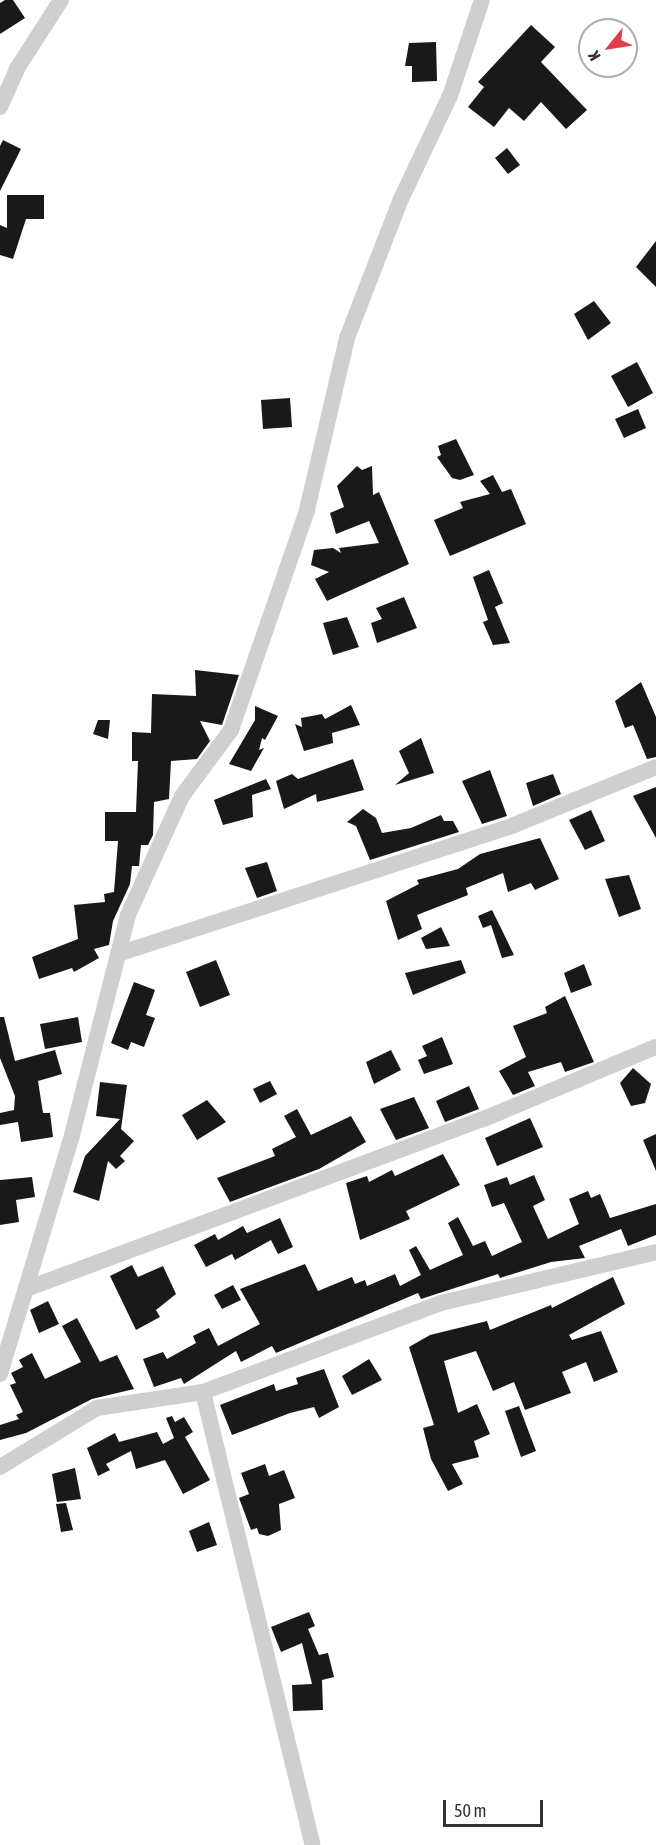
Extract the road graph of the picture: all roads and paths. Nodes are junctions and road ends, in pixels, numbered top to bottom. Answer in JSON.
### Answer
{"nodes":[{"id":1,"x":61,"y":0,"type":"edge"},
{"id":2,"x":482,"y":0,"type":"edge"},
{"id":3,"x":0,"y":107,"type":"edge"},
{"id":4,"x":656,"y":767,"type":"edge"},
{"id":5,"x":118,"y":954,"type":"junction"},
{"id":6,"x":656,"y":1047,"type":"edge"},
{"id":7,"x":656,"y":1252,"type":"edge"},
{"id":8,"x":26,"y":1289,"type":"junction"},
{"id":9,"x":0,"y":1374,"type":"edge"},
{"id":10,"x":203,"y":1392,"type":"junction"},
{"id":11,"x":0,"y":1467,"type":"edge"},
{"id":12,"x":313,"y":1845,"type":"edge"}],
"edges":[{"from":1,"to":3,"type":"street"},
{"from":2,"to":5,"type":"street"},
{"from":4,"to":5,"type":"street"},
{"from":5,"to":8,"type":"street"},
{"from":6,"to":8,"type":"street"},
{"from":7,"to":10,"type":"street"},
{"from":8,"to":9,"type":"street"},
{"from":10,"to":11,"type":"street"},
{"from":10,"to":12,"type":"street"}]}
